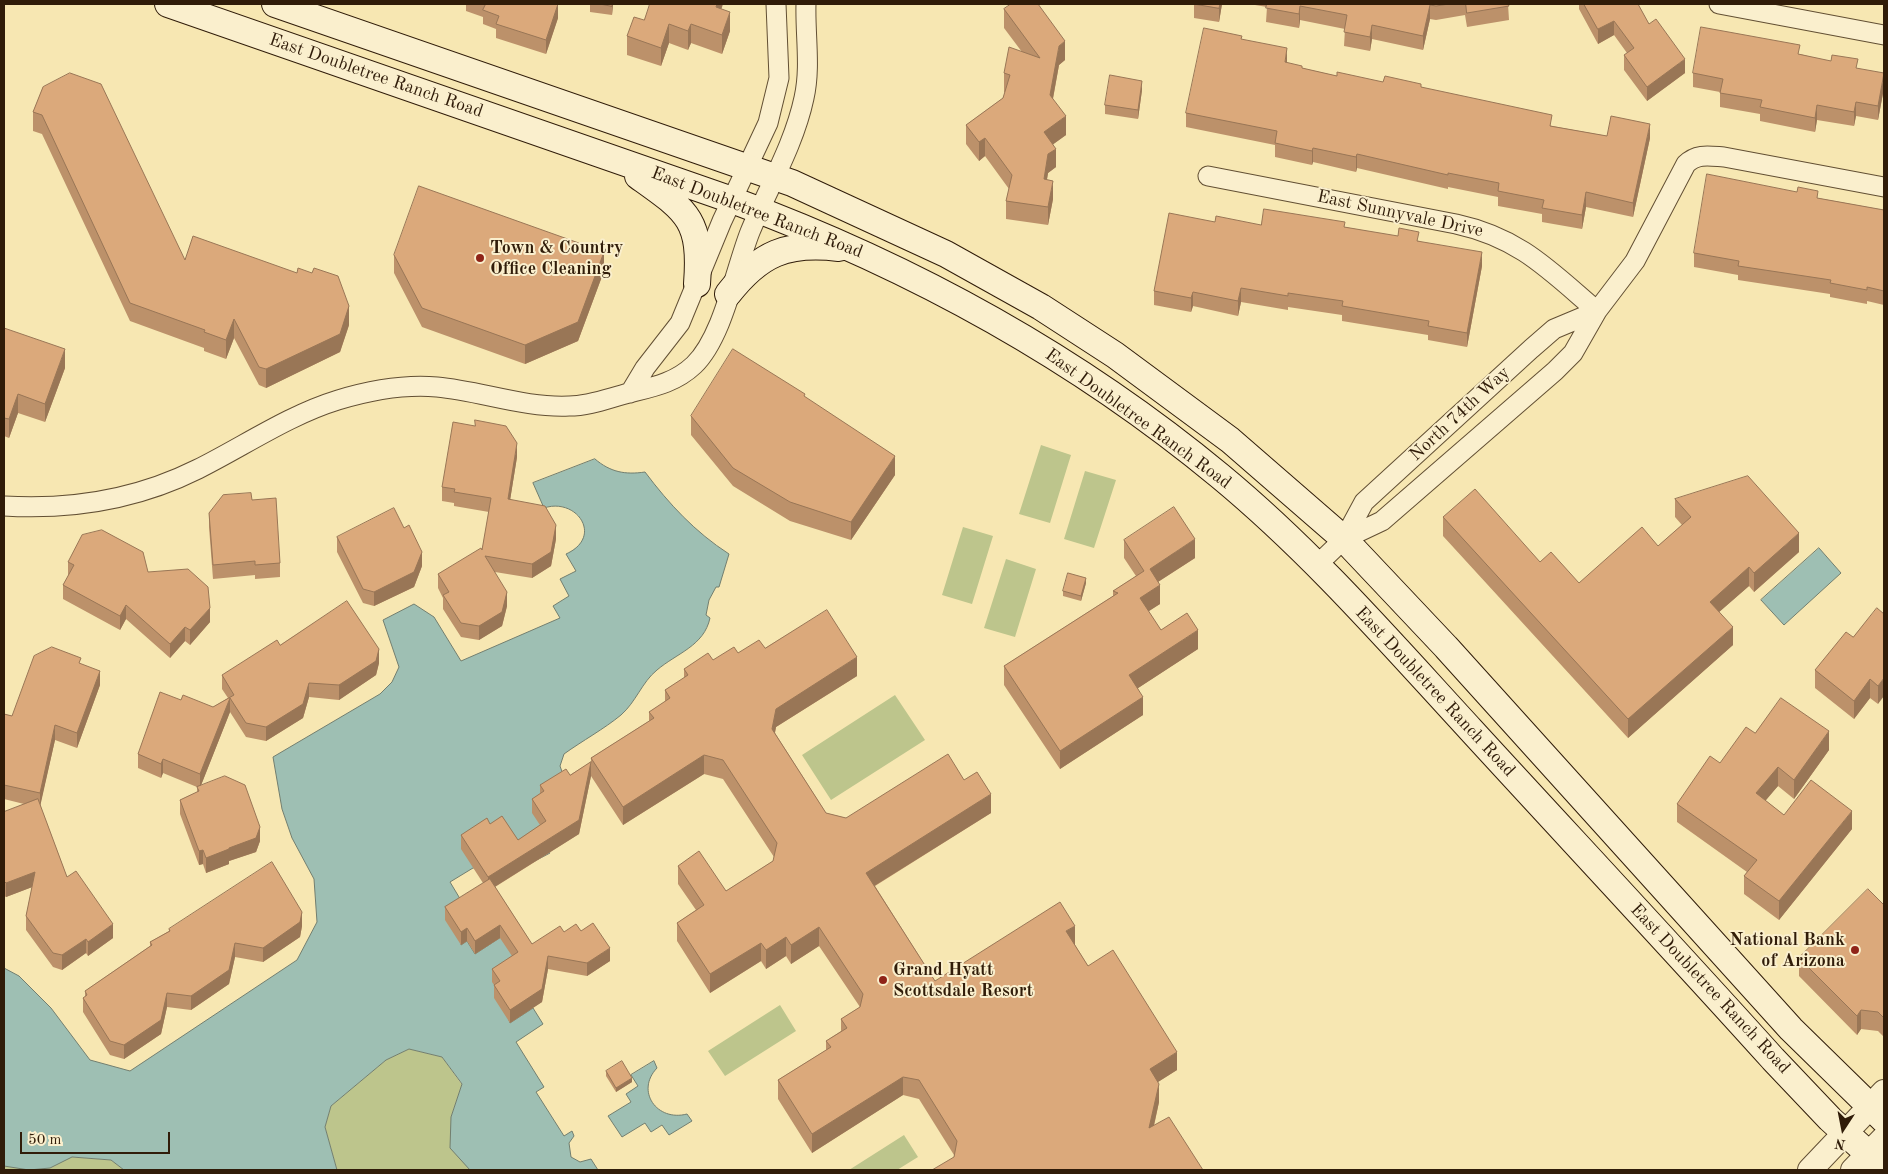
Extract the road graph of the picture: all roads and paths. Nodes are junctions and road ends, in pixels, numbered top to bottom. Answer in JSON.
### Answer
{"nodes":[{"id":1,"x":168,"y":4,"type":"edge"},
{"id":2,"x":275,"y":4,"type":"edge"},
{"id":3,"x":776,"y":4,"type":"edge"},
{"id":4,"x":806,"y":4,"type":"edge"},
{"id":5,"x":1719,"y":4,"type":"edge"},
{"id":6,"x":1884,"y":35,"type":"edge"},
{"id":7,"x":808,"y":48,"type":"junction"},
{"id":8,"x":778,"y":49,"type":"junction"},
{"id":9,"x":615,"y":159,"type":"junction"},
{"id":10,"x":748,"y":167,"type":"junction"},
{"id":11,"x":775,"y":176,"type":"junction"},
{"id":12,"x":1208,"y":176,"type":"dead end"},
{"id":13,"x":1884,"y":187,"type":"edge"},
{"id":14,"x":732,"y":200,"type":"junction"},
{"id":15,"x":760,"y":210,"type":"junction"},
{"id":16,"x":855,"y":250,"type":"junction"},
{"id":17,"x":697,"y":284,"type":"junction"},
{"id":18,"x":728,"y":294,"type":"junction"},
{"id":19,"x":1597,"y":311,"type":"junction"},
{"id":20,"x":1514,"y":364,"type":"junction"},
{"id":21,"x":1534,"y":390,"type":"junction"},
{"id":22,"x":630,"y":393,"type":"junction"},
{"id":23,"x":4,"y":506,"type":"edge"},
{"id":24,"x":1344,"y":540,"type":"junction"},
{"id":25,"x":1318,"y":564,"type":"junction"},
{"id":26,"x":1880,"y":1106,"type":"edge"},
{"id":27,"x":1844,"y":1133,"type":"junction"},
{"id":28,"x":1872,"y":1158,"type":"edge"},
{"id":29,"x":1810,"y":1170,"type":"edge"}],
"edges":[{"from":1,"to":9,"type":"main road","name":"East Doubletree Ranch Road"},
{"from":2,"to":10,"type":"main road","name":"East Doubletree Ranch Road"},
{"from":3,"to":8,"type":"street"},
{"from":4,"to":7,"type":"street"},
{"from":5,"to":6,"type":"street"},
{"from":7,"to":8,"type":"street"},
{"from":7,"to":11,"type":"street"},
{"from":8,"to":10,"type":"street"},
{"from":9,"to":14,"type":"main road","name":"East Doubletree Ranch Road"},
{"from":9,"to":17,"type":"main road"},
{"from":10,"to":11,"type":"main road","name":"East Doubletree Ranch Road"},
{"from":10,"to":14,"type":"street"},
{"from":11,"to":15,"type":"street"},
{"from":11,"to":24,"type":"main road","name":"East Doubletree Ranch Road"},
{"from":12,"to":19,"type":"street","name":"East Sunnyvale Drive"},
{"from":13,"to":19,"type":"street","name":"North 74th Way"},
{"from":14,"to":15,"type":"main road","name":"East Doubletree Ranch Road"},
{"from":14,"to":17,"type":"street"},
{"from":15,"to":16,"type":"main road","name":"East Doubletree Ranch Road"},
{"from":15,"to":18,"type":"street"},
{"from":16,"to":18,"type":"main road"},
{"from":16,"to":25,"type":"main road","name":"East Doubletree Ranch Road"},
{"from":17,"to":22,"type":"street"},
{"from":18,"to":22,"type":"street"},
{"from":19,"to":20,"type":"street","name":"North 74th Way"},
{"from":19,"to":21,"type":"street","name":"North 74th Way"},
{"from":20,"to":21,"type":"street"},
{"from":20,"to":24,"type":"street","name":"North 74th Way"},
{"from":21,"to":24,"type":"street","name":"North 74th Way"},
{"from":22,"to":23,"type":"street"},
{"from":24,"to":25,"type":"street","name":"North 74th Way"},
{"from":24,"to":26,"type":"main road","name":"East Doubletree Ranch Road"},
{"from":25,"to":27,"type":"main road","name":"East Doubletree Ranch Road"},
{"from":26,"to":27,"type":"street"},
{"from":27,"to":28,"type":"main road","name":"East Doubletree Ranch Road"},
{"from":27,"to":29,"type":"street"}]}
